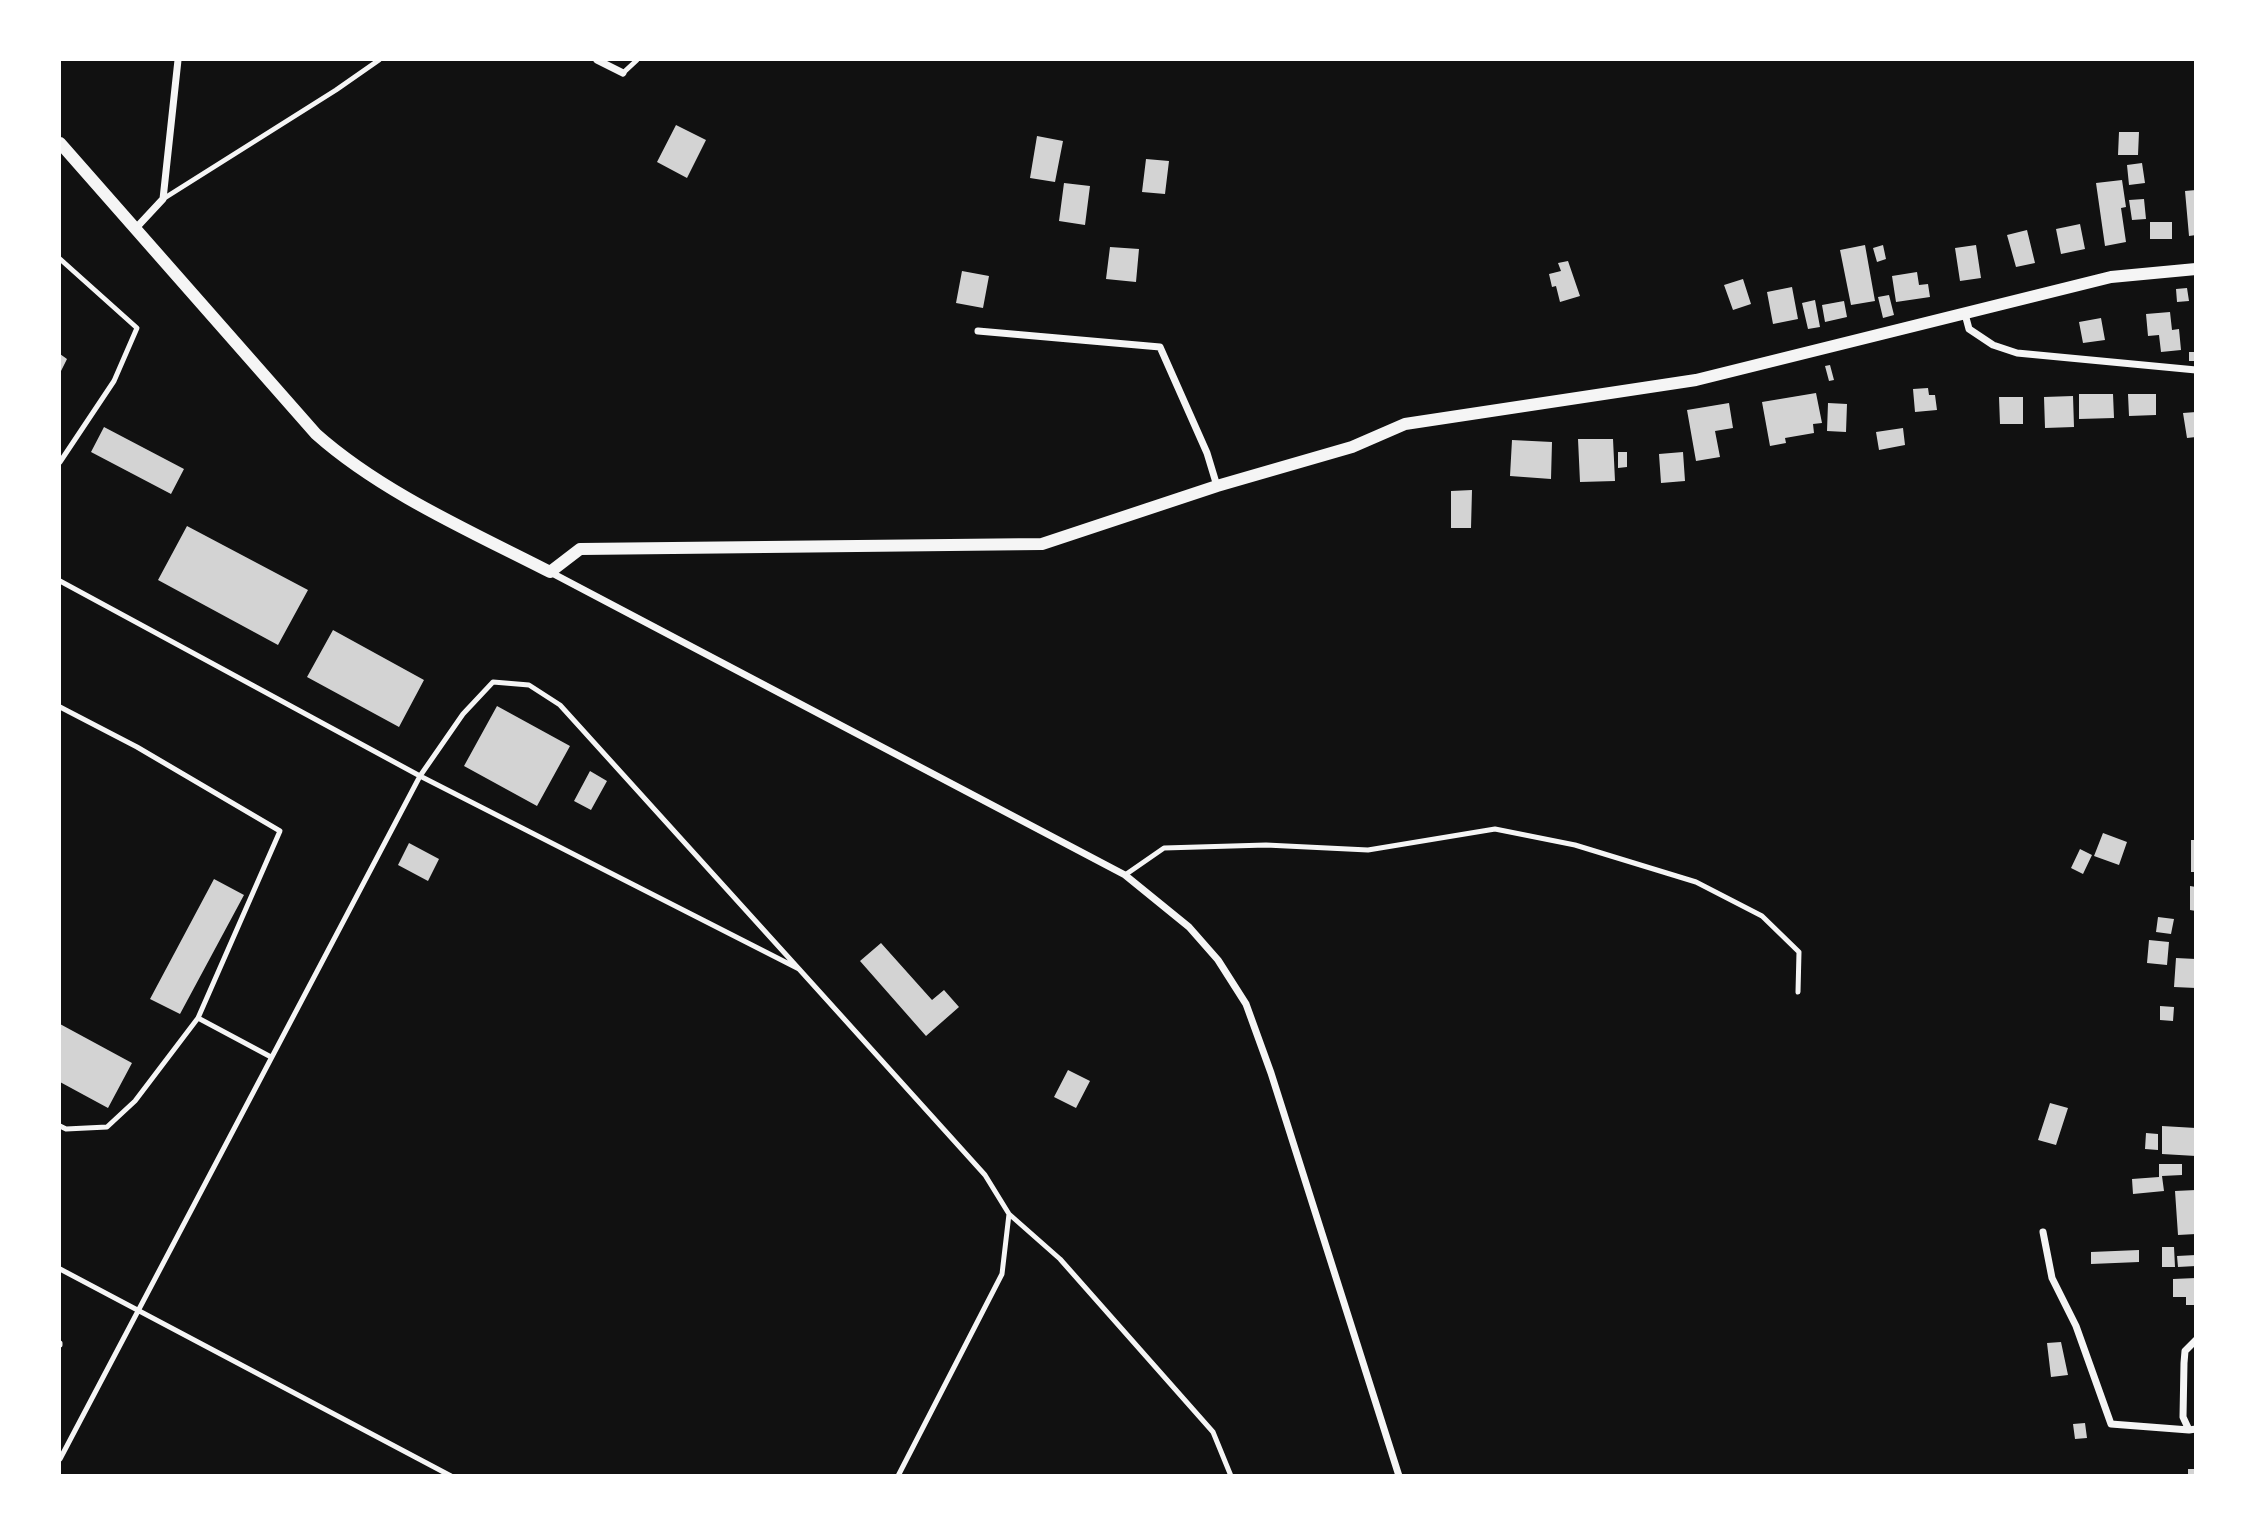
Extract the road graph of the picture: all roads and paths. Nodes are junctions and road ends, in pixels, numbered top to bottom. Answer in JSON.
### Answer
{"nodes":[{"id":1,"x":178,"y":60,"type":"edge"},
{"id":2,"x":379,"y":60,"type":"edge"},
{"id":3,"x":597,"y":60,"type":"edge"},
{"id":4,"x":637,"y":60,"type":"edge"},
{"id":5,"x":623,"y":73,"type":"joint"},
{"id":6,"x":60,"y":143,"type":"edge"},
{"id":7,"x":163,"y":199,"type":"junction"},
{"id":8,"x":136,"y":228,"type":"junction"},
{"id":9,"x":60,"y":259,"type":"edge"},
{"id":10,"x":2196,"y":269,"type":"edge"},
{"id":11,"x":1965,"y":314,"type":"junction"},
{"id":12,"x":978,"y":331,"type":"dead end"},
{"id":13,"x":2196,"y":370,"type":"edge"},
{"id":14,"x":60,"y":462,"type":"edge"},
{"id":15,"x":1217,"y":486,"type":"junction"},
{"id":16,"x":550,"y":572,"type":"junction"},
{"id":17,"x":60,"y":581,"type":"edge"},
{"id":18,"x":60,"y":707,"type":"edge"},
{"id":19,"x":420,"y":776,"type":"junction"},
{"id":20,"x":1125,"y":875,"type":"junction"},
{"id":21,"x":800,"y":969,"type":"junction"},
{"id":22,"x":1798,"y":992,"type":"dead end"},
{"id":23,"x":198,"y":1018,"type":"junction"},
{"id":24,"x":271,"y":1057,"type":"junction"},
{"id":25,"x":60,"y":1126,"type":"edge"},
{"id":26,"x":1009,"y":1214,"type":"junction"},
{"id":27,"x":2043,"y":1231,"type":"dead end"},
{"id":28,"x":60,"y":1269,"type":"edge"},
{"id":29,"x":138,"y":1309,"type":"junction"},
{"id":30,"x":2196,"y":1339,"type":"edge"},
{"id":31,"x":2192,"y":1430,"type":"edge"},
{"id":32,"x":60,"y":1459,"type":"edge"},
{"id":33,"x":452,"y":1475,"type":"edge"},
{"id":34,"x":898,"y":1475,"type":"edge"},
{"id":35,"x":1231,"y":1475,"type":"edge"},
{"id":36,"x":1399,"y":1475,"type":"edge"}],
"edges":[{"from":1,"to":7,"type":"street"},
{"from":2,"to":7,"type":"lane"},
{"from":3,"to":5,"type":"street"},
{"from":4,"to":5,"type":"lane"},
{"from":6,"to":8,"type":"street"},
{"from":7,"to":8,"type":"street"},
{"from":8,"to":16,"type":"street"},
{"from":9,"to":14,"type":"lane"},
{"from":10,"to":11,"type":"street"},
{"from":11,"to":13,"type":"street"},
{"from":11,"to":15,"type":"street"},
{"from":12,"to":15,"type":"street"},
{"from":15,"to":16,"type":"street"},
{"from":16,"to":20,"type":"street"},
{"from":17,"to":19,"type":"lane"},
{"from":18,"to":23,"type":"lane"},
{"from":19,"to":21,"type":"lane"},
{"from":19,"to":21,"type":"lane"},
{"from":19,"to":24,"type":"lane"},
{"from":20,"to":22,"type":"lane"},
{"from":20,"to":36,"type":"street"},
{"from":21,"to":26,"type":"lane"},
{"from":23,"to":24,"type":"lane"},
{"from":23,"to":25,"type":"lane"},
{"from":24,"to":29,"type":"lane"},
{"from":26,"to":34,"type":"lane"},
{"from":26,"to":35,"type":"lane"},
{"from":27,"to":31,"type":"street"},
{"from":28,"to":29,"type":"lane"},
{"from":29,"to":32,"type":"lane"},
{"from":29,"to":33,"type":"lane"},
{"from":30,"to":31,"type":"street"}]}
